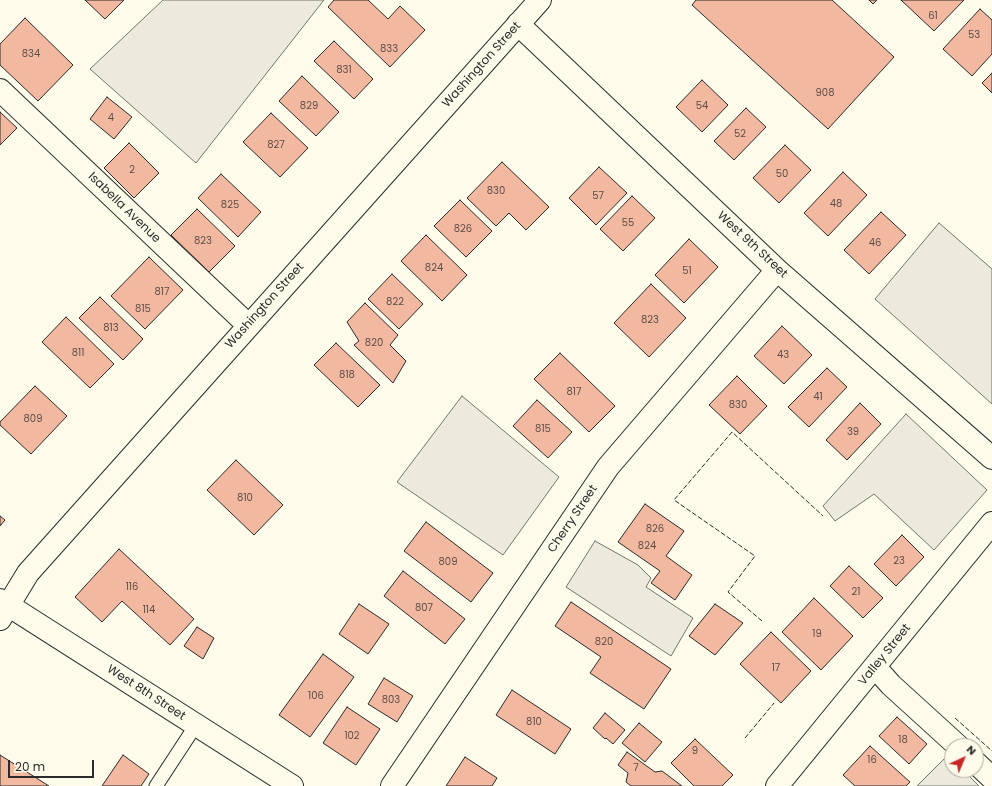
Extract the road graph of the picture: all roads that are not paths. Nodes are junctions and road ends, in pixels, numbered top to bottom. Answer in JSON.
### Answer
{"nodes":[{"id":1,"x":540,"y":0,"type":"edge"},
{"id":2,"x":518,"y":24,"type":"junction"},
{"id":3,"x":0,"y":90,"type":"edge"},
{"id":4,"x":778,"y":270,"type":"junction"},
{"id":5,"x":248,"y":325,"type":"junction"},
{"id":6,"x":992,"y":458,"type":"edge"},
{"id":7,"x":992,"y":523,"type":"edge"},
{"id":8,"x":3,"y":608,"type":"edge"},
{"id":9,"x":875,"y":667,"type":"junction"},
{"id":10,"x":196,"y":725,"type":"junction"},
{"id":11,"x":949,"y":738,"type":"edge"},
{"id":12,"x":984,"y":770,"type":"edge"},
{"id":13,"x":992,"y":778,"type":"edge"},
{"id":14,"x":156,"y":786,"type":"edge"},
{"id":15,"x":292,"y":786,"type":"edge"},
{"id":16,"x":392,"y":786,"type":"edge"},
{"id":17,"x":777,"y":786,"type":"edge"}],
"edges":[{"from":1,"to":2,"type":"street","name":"Washington Street"},
{"from":2,"to":4,"type":"street","name":"West 9th Street"},
{"from":2,"to":5,"type":"street","name":"Washington Street"},
{"from":3,"to":5,"type":"street","name":"Isabella Avenue"},
{"from":4,"to":6,"type":"street","name":"West 9th Street"},
{"from":4,"to":16,"type":"street","name":"Cherry Street"},
{"from":5,"to":8,"type":"street","name":"Washington Street"},
{"from":7,"to":9,"type":"street","name":"Valley Street"},
{"from":8,"to":10,"type":"street","name":"West 8th Street"},
{"from":9,"to":11,"type":"street"},
{"from":9,"to":17,"type":"street","name":"Valley Street"},
{"from":10,"to":14,"type":"lane"},
{"from":10,"to":15,"type":"street","name":"West 8th Street"},
{"from":12,"to":13,"type":"street"}]}
